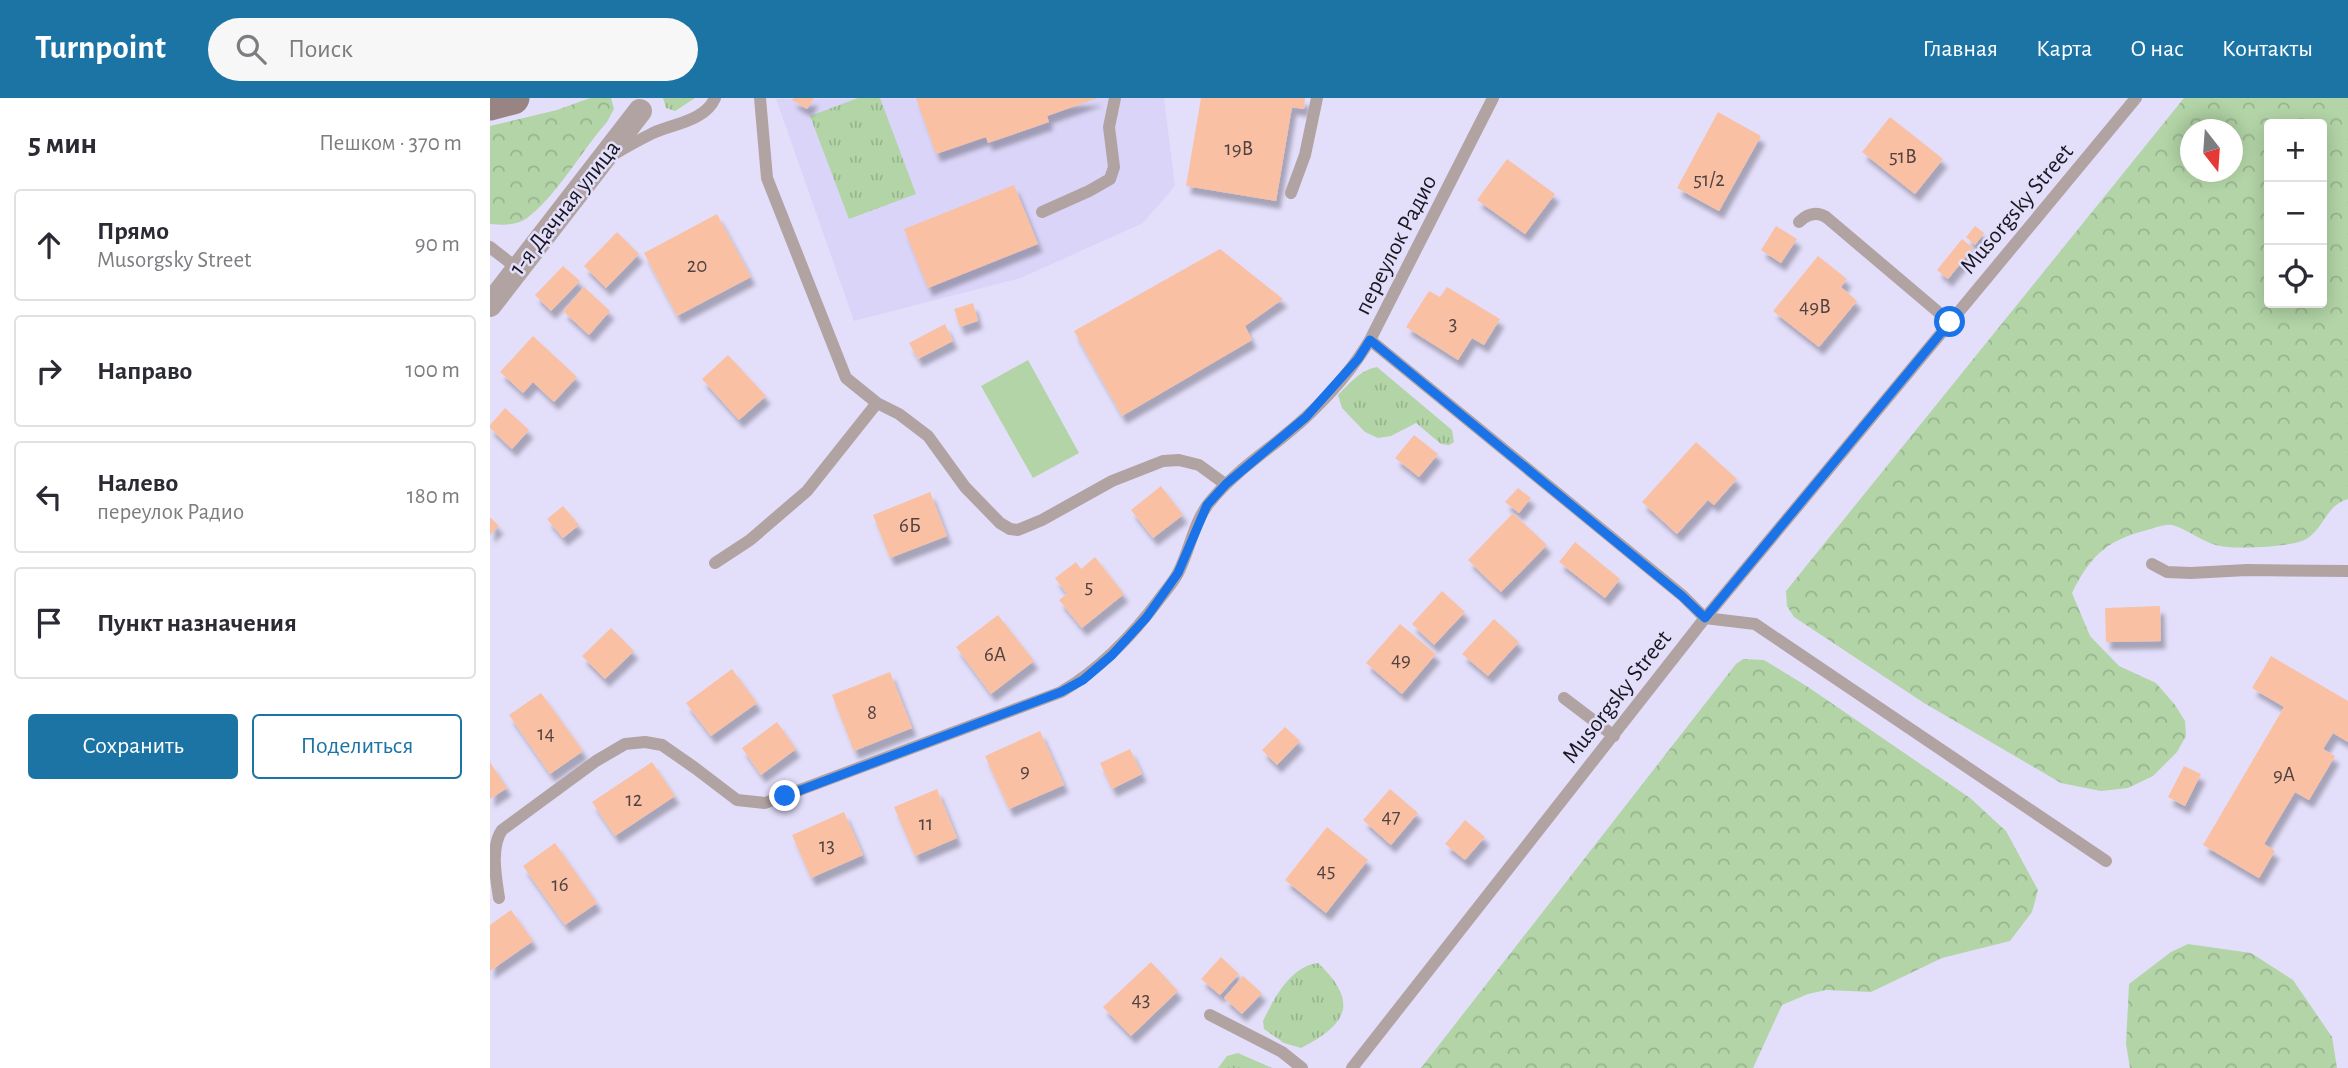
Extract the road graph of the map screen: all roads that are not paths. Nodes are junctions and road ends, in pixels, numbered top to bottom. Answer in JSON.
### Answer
{"nodes":[{"id":1,"x":513,"y":98,"type":"edge"},
{"id":2,"x":715,"y":98,"type":"edge"},
{"id":3,"x":760,"y":98,"type":"edge"},
{"id":4,"x":1115,"y":98,"type":"edge"},
{"id":5,"x":1317,"y":98,"type":"edge"},
{"id":6,"x":1493,"y":98,"type":"edge"},
{"id":7,"x":2136,"y":98,"type":"edge"},
{"id":8,"x":490,"y":104,"type":"edge"},
{"id":9,"x":639,"y":104,"type":"edge"},
{"id":10,"x":601,"y":161,"type":"junction"},
{"id":11,"x":1291,"y":193,"type":"dead end"},
{"id":12,"x":1042,"y":212,"type":"dead end"},
{"id":13,"x":1799,"y":222,"type":"dead end"},
{"id":14,"x":490,"y":247,"type":"edge"},
{"id":15,"x":518,"y":269,"type":"junction"},
{"id":16,"x":490,"y":305,"type":"edge"},
{"id":17,"x":1950,"y":322,"type":"junction"},
{"id":18,"x":1370,"y":340,"type":"junction"},
{"id":19,"x":877,"y":403,"type":"junction"},
{"id":20,"x":1226,"y":484,"type":"junction"},
{"id":21,"x":715,"y":563,"type":"dead end"},
{"id":22,"x":2152,"y":564,"type":"dead end"},
{"id":23,"x":2348,"y":571,"type":"edge"},
{"id":24,"x":1705,"y":618,"type":"junction"},
{"id":25,"x":1564,"y":698,"type":"dead end"},
{"id":26,"x":1614,"y":736,"type":"junction"},
{"id":27,"x":2106,"y":861,"type":"dead end"},
{"id":28,"x":499,"y":898,"type":"dead end"},
{"id":29,"x":1210,"y":1015,"type":"dead end"},
{"id":30,"x":1302,"y":1068,"type":"edge"},
{"id":31,"x":1352,"y":1068,"type":"edge"}],
"edges":[{"from":1,"to":8,"type":"main road"},
{"from":2,"to":10,"type":"lane"},
{"from":3,"to":19,"type":"lane"},
{"from":4,"to":12,"type":"lane"},
{"from":5,"to":11,"type":"lane"},
{"from":6,"to":18,"type":"lane","name":"переулок Радио"},
{"from":7,"to":17,"type":"lane","name":"Musorgsky Street"},
{"from":9,"to":10,"type":"street","name":"1-я Дачная улица"},
{"from":10,"to":15,"type":"street","name":"1-я Дачная улица"},
{"from":13,"to":17,"type":"lane"},
{"from":14,"to":15,"type":"lane"},
{"from":15,"to":16,"type":"street","name":"1-я Дачная улица"},
{"from":17,"to":24,"type":"lane","name":"Musorgsky Street"},
{"from":18,"to":20,"type":"lane","name":"переулок Радио"},
{"from":18,"to":24,"type":"lane"},
{"from":19,"to":20,"type":"lane"},
{"from":19,"to":21,"type":"lane"},
{"from":20,"to":28,"type":"lane","name":"переулок Радио"},
{"from":22,"to":23,"type":"lane"},
{"from":24,"to":26,"type":"lane","name":"Musorgsky Street"},
{"from":24,"to":27,"type":"lane"},
{"from":25,"to":26,"type":"lane"},
{"from":26,"to":31,"type":"lane","name":"Musorgsky Street"},
{"from":29,"to":30,"type":"lane"}]}
